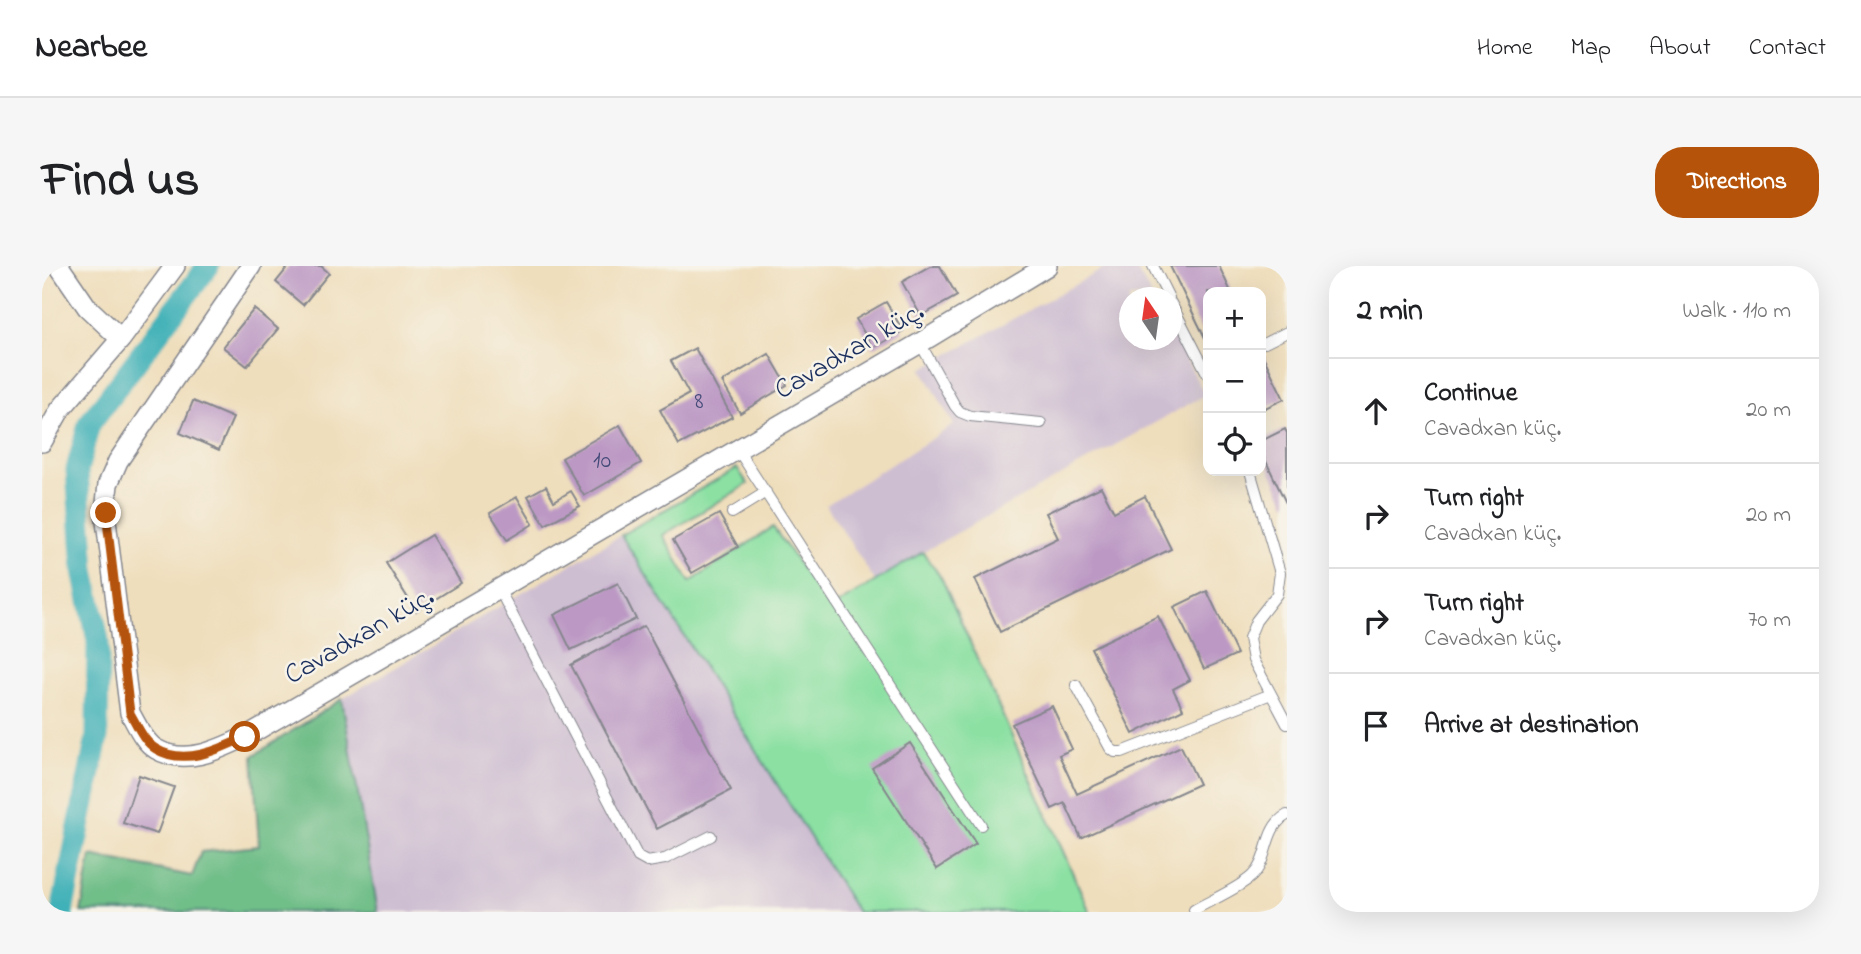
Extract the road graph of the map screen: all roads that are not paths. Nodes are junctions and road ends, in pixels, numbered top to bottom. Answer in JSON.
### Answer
{"nodes":[{"id":1,"x":59,"y":266,"type":"edge"},
{"id":2,"x":175,"y":266,"type":"edge"},
{"id":3,"x":251,"y":266,"type":"edge"},
{"id":4,"x":1047,"y":266,"type":"edge"},
{"id":5,"x":1153,"y":266,"type":"edge"},
{"id":6,"x":1164,"y":287,"type":"edge"},
{"id":7,"x":1182,"y":324,"type":"edge"},
{"id":8,"x":1287,"y":332,"type":"edge"},
{"id":9,"x":121,"y":340,"type":"junction"},
{"id":10,"x":1266,"y":342,"type":"edge"},
{"id":11,"x":920,"y":343,"type":"junction"},
{"id":12,"x":1203,"y":365,"type":"edge"},
{"id":13,"x":1041,"y":423,"type":"dead end"},
{"id":14,"x":42,"y":442,"type":"edge"},
{"id":15,"x":738,"y":450,"type":"junction"},
{"id":16,"x":1251,"y":476,"type":"edge"},
{"id":17,"x":766,"y":492,"type":"junction"},
{"id":18,"x":732,"y":513,"type":"dead end"},
{"id":19,"x":499,"y":589,"type":"junction"},
{"id":20,"x":1076,"y":685,"type":"dead end"},
{"id":21,"x":1271,"y":694,"type":"junction"},
{"id":22,"x":1287,"y":724,"type":"edge"},
{"id":23,"x":1287,"y":815,"type":"edge"},
{"id":24,"x":981,"y":825,"type":"dead end"},
{"id":25,"x":710,"y":836,"type":"dead end"},
{"id":26,"x":1194,"y":910,"type":"dead end"}],
"edges":[{"from":1,"to":9,"type":"street"},
{"from":2,"to":9,"type":"street"},
{"from":3,"to":19,"type":"street","name":"Cavadxan küç."},
{"from":4,"to":11,"type":"street","name":"Cavadxan küç."},
{"from":5,"to":6,"type":"lane"},
{"from":7,"to":12,"type":"lane"},
{"from":8,"to":10,"type":"lane"},
{"from":9,"to":14,"type":"street"},
{"from":11,"to":13,"type":"lane"},
{"from":11,"to":15,"type":"street","name":"Cavadxan küç."},
{"from":15,"to":17,"type":"lane"},
{"from":15,"to":19,"type":"street","name":"Cavadxan küç."},
{"from":16,"to":21,"type":"lane"},
{"from":17,"to":18,"type":"lane"},
{"from":17,"to":24,"type":"lane"},
{"from":19,"to":25,"type":"lane"},
{"from":20,"to":21,"type":"lane"},
{"from":21,"to":22,"type":"lane"},
{"from":23,"to":26,"type":"lane"}]}
